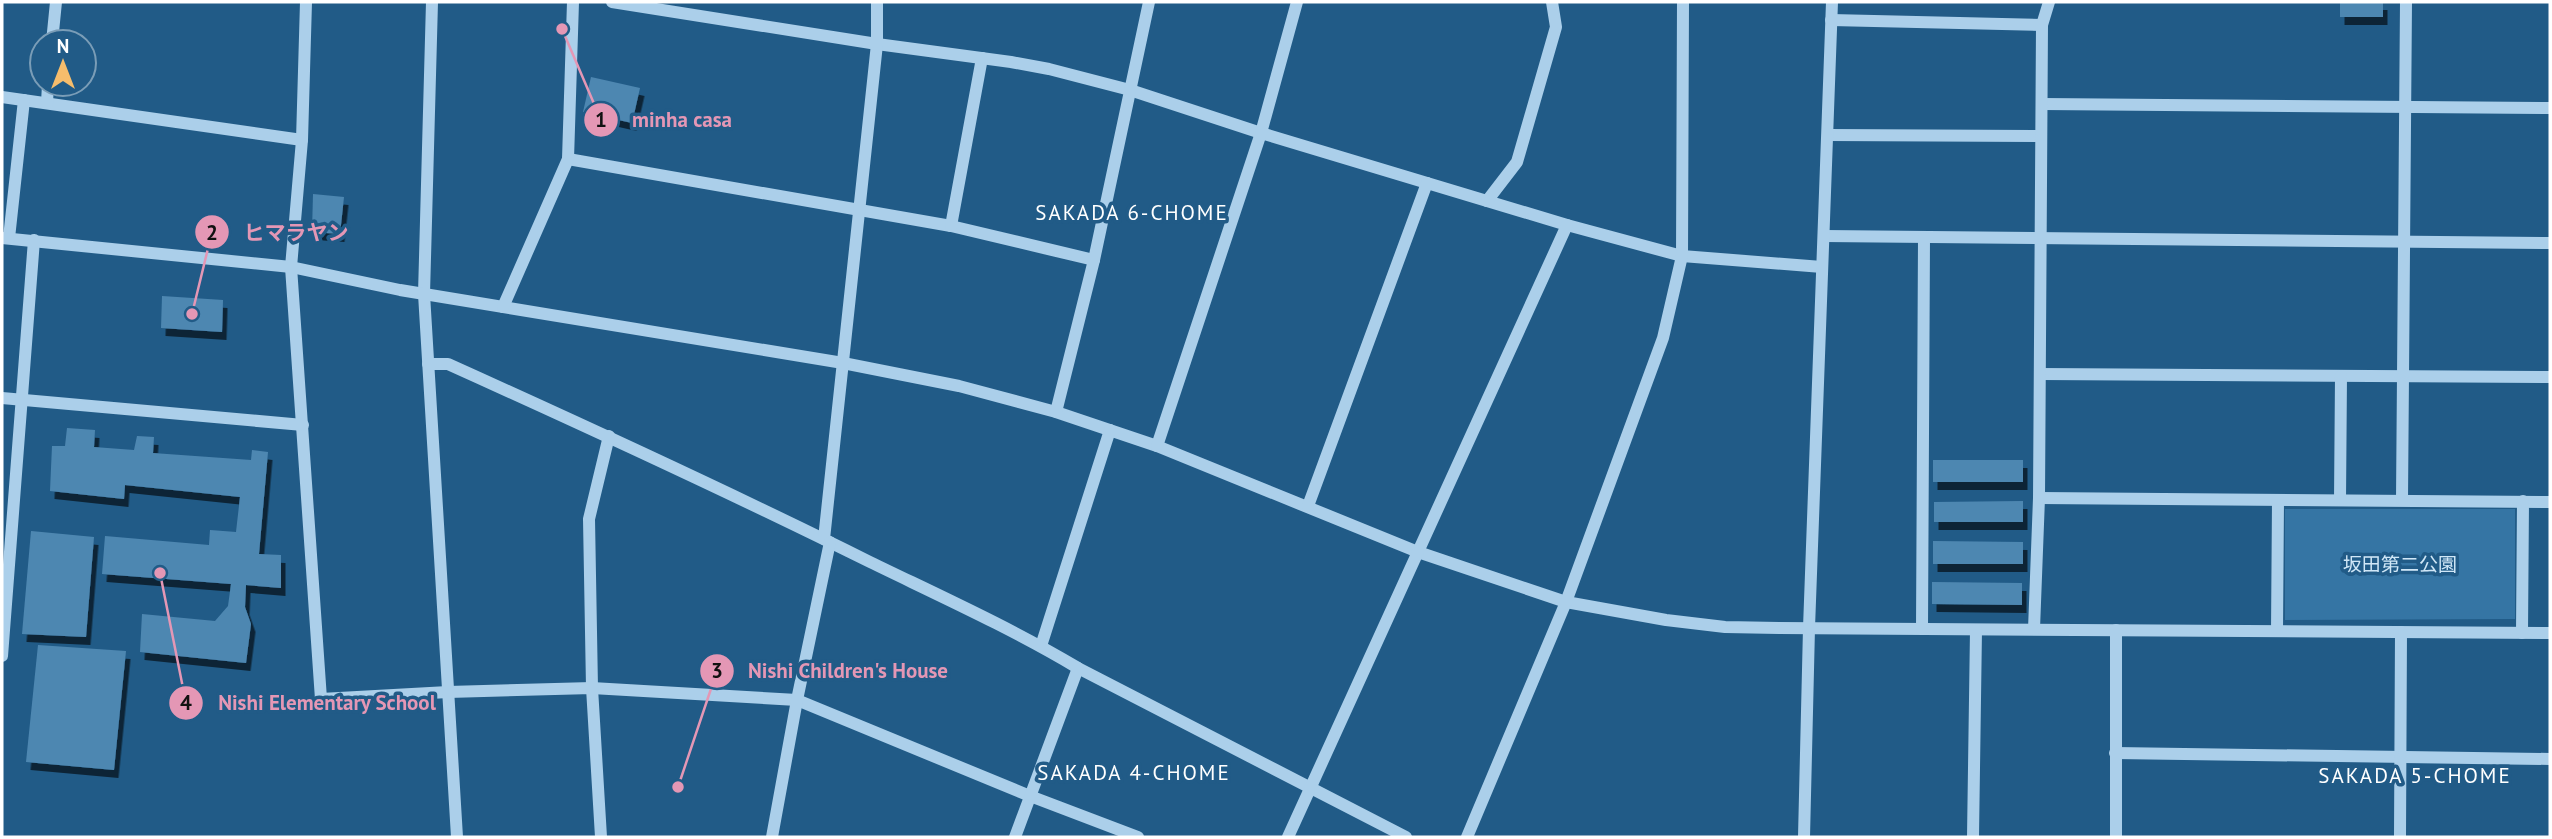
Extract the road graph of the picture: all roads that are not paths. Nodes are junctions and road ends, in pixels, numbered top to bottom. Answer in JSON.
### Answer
{"nodes":[{"id":1,"x":56,"y":2,"type":"edge"},
{"id":2,"x":306,"y":2,"type":"edge"},
{"id":3,"x":432,"y":2,"type":"edge"},
{"id":4,"x":573,"y":2,"type":"edge"},
{"id":5,"x":612,"y":2,"type":"edge"},
{"id":6,"x":877,"y":2,"type":"edge"},
{"id":7,"x":1149,"y":2,"type":"edge"},
{"id":8,"x":1297,"y":2,"type":"edge"},
{"id":9,"x":1552,"y":2,"type":"edge"},
{"id":10,"x":1684,"y":2,"type":"edge"},
{"id":11,"x":1832,"y":2,"type":"edge"},
{"id":12,"x":2049,"y":2,"type":"edge"},
{"id":13,"x":2406,"y":2,"type":"edge"},
{"id":14,"x":1831,"y":20,"type":"junction"},
{"id":15,"x":2042,"y":25,"type":"junction"},
{"id":16,"x":53,"y":28,"type":"edge"},
{"id":17,"x":877,"y":44,"type":"junction"},
{"id":18,"x":982,"y":58,"type":"junction"},
{"id":19,"x":1130,"y":90,"type":"junction"},
{"id":20,"x":2,"y":97,"type":"edge"},
{"id":21,"x":47,"y":98,"type":"edge"},
{"id":22,"x":24,"y":100,"type":"junction"},
{"id":23,"x":47,"y":103,"type":"junction"},
{"id":24,"x":2042,"y":104,"type":"junction"},
{"id":25,"x":2405,"y":107,"type":"junction"},
{"id":26,"x":2550,"y":108,"type":"edge"},
{"id":27,"x":1261,"y":133,"type":"junction"},
{"id":28,"x":1828,"y":135,"type":"junction"},
{"id":29,"x":2040,"y":136,"type":"junction"},
{"id":30,"x":302,"y":140,"type":"junction"},
{"id":31,"x":568,"y":159,"type":"junction"},
{"id":32,"x":1427,"y":183,"type":"junction"},
{"id":33,"x":1487,"y":201,"type":"junction"},
{"id":34,"x":860,"y":209,"type":"junction"},
{"id":35,"x":1567,"y":225,"type":"junction"},
{"id":36,"x":951,"y":226,"type":"junction"},
{"id":37,"x":1824,"y":236,"type":"junction"},
{"id":38,"x":5,"y":238,"type":"edge"},
{"id":39,"x":1924,"y":238,"type":"junction"},
{"id":40,"x":34,"y":240,"type":"junction"},
{"id":41,"x":2040,"y":240,"type":"junction"},
{"id":42,"x":2404,"y":242,"type":"junction"},
{"id":43,"x":2550,"y":243,"type":"edge"},
{"id":44,"x":1682,"y":256,"type":"junction"},
{"id":45,"x":1094,"y":260,"type":"junction"},
{"id":46,"x":291,"y":267,"type":"junction"},
{"id":47,"x":1822,"y":267,"type":"junction"},
{"id":48,"x":424,"y":294,"type":"junction"},
{"id":49,"x":503,"y":307,"type":"junction"},
{"id":50,"x":843,"y":363,"type":"junction"},
{"id":51,"x":428,"y":364,"type":"junction"},
{"id":52,"x":2040,"y":374,"type":"junction"},
{"id":53,"x":2341,"y":376,"type":"junction"},
{"id":54,"x":2403,"y":376,"type":"junction"},
{"id":55,"x":2550,"y":377,"type":"edge"},
{"id":56,"x":2,"y":398,"type":"edge"},
{"id":57,"x":23,"y":400,"type":"junction"},
{"id":58,"x":1056,"y":412,"type":"junction"},
{"id":59,"x":303,"y":425,"type":"junction"},
{"id":60,"x":1110,"y":430,"type":"junction"},
{"id":61,"x":609,"y":436,"type":"junction"},
{"id":62,"x":1157,"y":446,"type":"junction"},
{"id":63,"x":2039,"y":498,"type":"junction"},
{"id":64,"x":2278,"y":500,"type":"junction"},
{"id":65,"x":2340,"y":500,"type":"junction"},
{"id":66,"x":2403,"y":500,"type":"junction"},
{"id":67,"x":2523,"y":501,"type":"junction"},
{"id":68,"x":2550,"y":502,"type":"edge"},
{"id":69,"x":1307,"y":506,"type":"junction"},
{"id":70,"x":827,"y":541,"type":"junction"},
{"id":71,"x":1418,"y":552,"type":"junction"},
{"id":72,"x":1566,"y":602,"type":"junction"},
{"id":73,"x":4,"y":616,"type":"edge"},
{"id":74,"x":1809,"y":628,"type":"junction"},
{"id":75,"x":1922,"y":629,"type":"junction"},
{"id":76,"x":2034,"y":629,"type":"junction"},
{"id":77,"x":1976,"y":630,"type":"junction"},
{"id":78,"x":2116,"y":630,"type":"junction"},
{"id":79,"x":2277,"y":631,"type":"junction"},
{"id":80,"x":2401,"y":632,"type":"junction"},
{"id":81,"x":2522,"y":633,"type":"junction"},
{"id":82,"x":2550,"y":633,"type":"edge"},
{"id":83,"x":1041,"y":646,"type":"junction"},
{"id":84,"x":2,"y":656,"type":"edge"},
{"id":85,"x":1078,"y":668,"type":"junction"},
{"id":86,"x":592,"y":688,"type":"junction"},
{"id":87,"x":448,"y":692,"type":"junction"},
{"id":88,"x":797,"y":700,"type":"junction"},
{"id":89,"x":2115,"y":753,"type":"junction"},
{"id":90,"x":2400,"y":758,"type":"junction"},
{"id":91,"x":2550,"y":760,"type":"edge"},
{"id":92,"x":1309,"y":789,"type":"junction"},
{"id":93,"x":1030,"y":796,"type":"junction"},
{"id":94,"x":457,"y":837,"type":"edge"},
{"id":95,"x":601,"y":837,"type":"edge"},
{"id":96,"x":772,"y":837,"type":"edge"},
{"id":97,"x":1014,"y":837,"type":"edge"},
{"id":98,"x":1138,"y":837,"type":"edge"},
{"id":99,"x":1288,"y":837,"type":"edge"},
{"id":100,"x":1406,"y":837,"type":"edge"},
{"id":101,"x":1467,"y":837,"type":"edge"},
{"id":102,"x":1804,"y":837,"type":"edge"},
{"id":103,"x":1973,"y":837,"type":"edge"},
{"id":104,"x":2116,"y":837,"type":"edge"},
{"id":105,"x":2400,"y":837,"type":"edge"}],
"edges":[{"from":1,"to":16,"type":"street"},
{"from":2,"to":30,"type":"street"},
{"from":3,"to":48,"type":"street"},
{"from":4,"to":31,"type":"street"},
{"from":5,"to":17,"type":"street"},
{"from":6,"to":17,"type":"street"},
{"from":7,"to":19,"type":"street"},
{"from":8,"to":27,"type":"street"},
{"from":9,"to":33,"type":"street"},
{"from":10,"to":44,"type":"street"},
{"from":11,"to":14,"type":"street"},
{"from":12,"to":15,"type":"street"},
{"from":13,"to":25,"type":"street"},
{"from":14,"to":15,"type":"street"},
{"from":14,"to":28,"type":"street"},
{"from":15,"to":24,"type":"street"},
{"from":17,"to":18,"type":"street"},
{"from":17,"to":34,"type":"street"},
{"from":18,"to":19,"type":"street"},
{"from":18,"to":36,"type":"street"},
{"from":19,"to":27,"type":"street"},
{"from":19,"to":45,"type":"street"},
{"from":20,"to":22,"type":"street"},
{"from":21,"to":23,"type":"street"},
{"from":22,"to":23,"type":"street"},
{"from":22,"to":38,"type":"street"},
{"from":23,"to":30,"type":"street"},
{"from":24,"to":25,"type":"street"},
{"from":24,"to":29,"type":"street"},
{"from":25,"to":26,"type":"street"},
{"from":25,"to":42,"type":"street"},
{"from":27,"to":32,"type":"street"},
{"from":27,"to":62,"type":"street"},
{"from":28,"to":29,"type":"street"},
{"from":28,"to":37,"type":"street"},
{"from":29,"to":41,"type":"street"},
{"from":30,"to":46,"type":"street"},
{"from":31,"to":34,"type":"street"},
{"from":31,"to":49,"type":"street"},
{"from":32,"to":33,"type":"street"},
{"from":32,"to":69,"type":"street"},
{"from":33,"to":35,"type":"street"},
{"from":34,"to":36,"type":"street"},
{"from":34,"to":50,"type":"street"},
{"from":35,"to":44,"type":"street"},
{"from":35,"to":71,"type":"street"},
{"from":36,"to":45,"type":"street"},
{"from":37,"to":39,"type":"street"},
{"from":37,"to":47,"type":"street"},
{"from":38,"to":40,"type":"street"},
{"from":39,"to":41,"type":"street"},
{"from":39,"to":75,"type":"street"},
{"from":40,"to":46,"type":"street"},
{"from":40,"to":57,"type":"street"},
{"from":41,"to":42,"type":"street"},
{"from":41,"to":52,"type":"street"},
{"from":42,"to":43,"type":"street"},
{"from":42,"to":54,"type":"street"},
{"from":44,"to":47,"type":"street"},
{"from":44,"to":72,"type":"street"},
{"from":45,"to":58,"type":"street"},
{"from":46,"to":48,"type":"street"},
{"from":46,"to":59,"type":"street"},
{"from":47,"to":74,"type":"street"},
{"from":48,"to":49,"type":"street"},
{"from":48,"to":51,"type":"street"},
{"from":49,"to":50,"type":"street"},
{"from":50,"to":58,"type":"street"},
{"from":50,"to":70,"type":"street"},
{"from":51,"to":61,"type":"street"},
{"from":51,"to":87,"type":"street"},
{"from":52,"to":53,"type":"street"},
{"from":52,"to":63,"type":"street"},
{"from":53,"to":54,"type":"street"},
{"from":53,"to":65,"type":"street"},
{"from":54,"to":55,"type":"street"},
{"from":54,"to":66,"type":"street"},
{"from":56,"to":57,"type":"street"},
{"from":57,"to":59,"type":"street"},
{"from":57,"to":73,"type":"street"},
{"from":58,"to":60,"type":"street"},
{"from":59,"to":87,"type":"street"},
{"from":60,"to":62,"type":"street"},
{"from":60,"to":83,"type":"street"},
{"from":61,"to":70,"type":"street"},
{"from":61,"to":86,"type":"street"},
{"from":62,"to":69,"type":"street"},
{"from":63,"to":64,"type":"street"},
{"from":63,"to":76,"type":"street"},
{"from":64,"to":65,"type":"street"},
{"from":64,"to":79,"type":"street"},
{"from":65,"to":66,"type":"street"},
{"from":66,"to":67,"type":"street"},
{"from":67,"to":68,"type":"street"},
{"from":67,"to":81,"type":"street"},
{"from":69,"to":71,"type":"street"},
{"from":70,"to":83,"type":"street"},
{"from":70,"to":88,"type":"street"},
{"from":71,"to":72,"type":"street"},
{"from":71,"to":92,"type":"street"},
{"from":72,"to":74,"type":"street"},
{"from":72,"to":101,"type":"street"},
{"from":73,"to":84,"type":"street"},
{"from":74,"to":75,"type":"street"},
{"from":74,"to":102,"type":"street"},
{"from":75,"to":77,"type":"street"},
{"from":76,"to":77,"type":"street"},
{"from":76,"to":78,"type":"street"},
{"from":77,"to":103,"type":"street"},
{"from":78,"to":79,"type":"street"},
{"from":78,"to":89,"type":"street"},
{"from":79,"to":80,"type":"street"},
{"from":80,"to":81,"type":"street"},
{"from":80,"to":90,"type":"street"},
{"from":81,"to":82,"type":"street"},
{"from":83,"to":85,"type":"street"},
{"from":85,"to":92,"type":"street"},
{"from":85,"to":93,"type":"street"},
{"from":86,"to":87,"type":"street"},
{"from":86,"to":88,"type":"street"},
{"from":86,"to":95,"type":"street"},
{"from":87,"to":94,"type":"street"},
{"from":88,"to":93,"type":"street"},
{"from":88,"to":96,"type":"street"},
{"from":89,"to":90,"type":"street"},
{"from":89,"to":104,"type":"street"},
{"from":90,"to":91,"type":"street"},
{"from":90,"to":105,"type":"street"},
{"from":92,"to":99,"type":"street"},
{"from":92,"to":100,"type":"street"},
{"from":93,"to":97,"type":"street"},
{"from":93,"to":98,"type":"street"}]}
